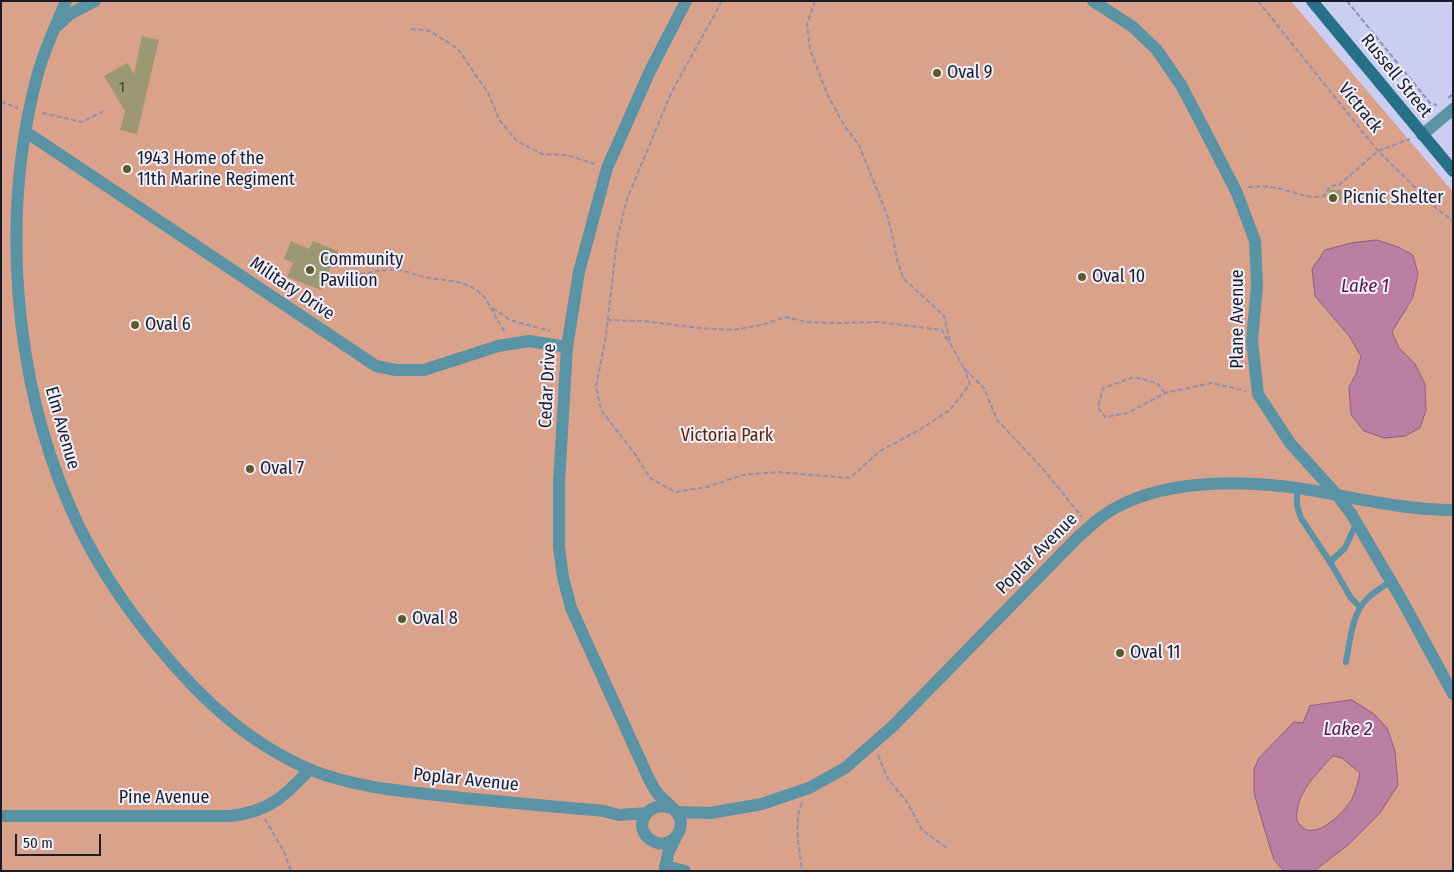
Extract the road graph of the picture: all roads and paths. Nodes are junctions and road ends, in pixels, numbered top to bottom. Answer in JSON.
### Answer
{"nodes":[{"id":1,"x":66,"y":1,"type":"edge"},
{"id":2,"x":95,"y":1,"type":"edge"},
{"id":3,"x":686,"y":1,"type":"edge"},
{"id":4,"x":722,"y":1,"type":"edge"},
{"id":5,"x":815,"y":1,"type":"edge"},
{"id":6,"x":1092,"y":1,"type":"edge"},
{"id":7,"x":1258,"y":1,"type":"edge"},
{"id":8,"x":1312,"y":1,"type":"edge"},
{"id":9,"x":1347,"y":1,"type":"edge"},
{"id":10,"x":411,"y":29,"type":"dead end"},
{"id":11,"x":54,"y":30,"type":"junction"},
{"id":12,"x":1,"y":102,"type":"edge"},
{"id":13,"x":106,"y":110,"type":"dead end"},
{"id":14,"x":30,"y":111,"type":"junction"},
{"id":15,"x":1449,"y":112,"type":"edge"},
{"id":16,"x":26,"y":132,"type":"junction"},
{"id":17,"x":1422,"y":135,"type":"junction"},
{"id":18,"x":1378,"y":151,"type":"junction"},
{"id":19,"x":607,"y":168,"type":"junction"},
{"id":20,"x":1453,"y":171,"type":"edge"},
{"id":21,"x":1237,"y":193,"type":"junction"},
{"id":22,"x":1453,"y":220,"type":"edge"},
{"id":23,"x":360,"y":274,"type":"dead end"},
{"id":24,"x":493,"y":308,"type":"junction"},
{"id":25,"x":608,"y":320,"type":"junction"},
{"id":26,"x":550,"y":331,"type":"dead end"},
{"id":27,"x":514,"y":343,"type":"junction"},
{"id":28,"x":951,"y":345,"type":"junction"},
{"id":29,"x":566,"y":347,"type":"junction"},
{"id":30,"x":964,"y":368,"type":"junction"},
{"id":31,"x":1165,"y":393,"type":"junction"},
{"id":32,"x":1258,"y":394,"type":"junction"},
{"id":33,"x":1297,"y":488,"type":"junction"},
{"id":34,"x":1337,"y":495,"type":"junction"},
{"id":35,"x":1453,"y":510,"type":"edge"},
{"id":36,"x":1357,"y":523,"type":"junction"},
{"id":37,"x":1090,"y":526,"type":"junction"},
{"id":38,"x":1330,"y":562,"type":"junction"},
{"id":39,"x":1391,"y":581,"type":"junction"},
{"id":40,"x":1360,"y":607,"type":"junction"},
{"id":41,"x":1346,"y":662,"type":"dead end"},
{"id":42,"x":1453,"y":694,"type":"edge"},
{"id":43,"x":873,"y":745,"type":"junction"},
{"id":44,"x":310,"y":769,"type":"junction"},
{"id":45,"x":648,"y":777,"type":"junction"},
{"id":46,"x":809,"y":788,"type":"junction"},
{"id":47,"x":674,"y":810,"type":"junction"},
{"id":48,"x":648,"y":812,"type":"junction"},
{"id":49,"x":710,"y":813,"type":"junction"},
{"id":50,"x":619,"y":814,"type":"junction"},
{"id":51,"x":1,"y":816,"type":"edge"},
{"id":52,"x":264,"y":818,"type":"dead end"},
{"id":53,"x":643,"y":830,"type":"junction"},
{"id":54,"x":676,"y":837,"type":"junction"},
{"id":55,"x":657,"y":843,"type":"junction"},
{"id":56,"x":947,"y":848,"type":"dead end"},
{"id":57,"x":665,"y":868,"type":"edge"},
{"id":58,"x":291,"y":871,"type":"edge"},
{"id":59,"x":685,"y":871,"type":"edge"},
{"id":60,"x":802,"y":871,"type":"edge"}],
"edges":[{"from":1,"to":11,"type":"street","name":"Elm Avenue"},
{"from":2,"to":11,"type":"street"},
{"from":3,"to":19,"type":"street","name":"Cedar Drive"},
{"from":4,"to":25,"type":"path"},
{"from":5,"to":28,"type":"path"},
{"from":6,"to":21,"type":"street","name":"Plane Avenue"},
{"from":7,"to":18,"type":"path","name":"Victrack"},
{"from":8,"to":17,"type":"main road","name":"Russell Street"},
{"from":9,"to":15,"type":"path"},
{"from":10,"to":19,"type":"path"},
{"from":11,"to":14,"type":"street","name":"Elm Avenue"},
{"from":12,"to":14,"type":"path"},
{"from":13,"to":14,"type":"path"},
{"from":14,"to":16,"type":"street","name":"Elm Avenue"},
{"from":15,"to":17,"type":"street"},
{"from":16,"to":27,"type":"street","name":"Military Drive"},
{"from":16,"to":44,"type":"street","name":"Elm Avenue"},
{"from":17,"to":18,"type":"path"},
{"from":17,"to":20,"type":"main road","name":"Russell Street"},
{"from":18,"to":21,"type":"path"},
{"from":18,"to":22,"type":"path","name":"Victrack"},
{"from":19,"to":29,"type":"street","name":"Cedar Drive"},
{"from":21,"to":32,"type":"street","name":"Plane Avenue"},
{"from":23,"to":24,"type":"path"},
{"from":24,"to":26,"type":"path"},
{"from":24,"to":27,"type":"path"},
{"from":25,"to":28,"type":"path"},
{"from":25,"to":30,"type":"path"},
{"from":27,"to":29,"type":"street","name":"Military Drive"},
{"from":28,"to":30,"type":"path"},
{"from":29,"to":45,"type":"street","name":"Cedar Drive"},
{"from":30,"to":37,"type":"path"},
{"from":31,"to":31,"type":"path"},
{"from":31,"to":32,"type":"path"},
{"from":32,"to":34,"type":"street","name":"Plane Avenue"},
{"from":33,"to":34,"type":"street","name":"Poplar Avenue"},
{"from":33,"to":37,"type":"street","name":"Poplar Avenue"},
{"from":33,"to":38,"type":"lane"},
{"from":34,"to":35,"type":"street","name":"Poplar Avenue"},
{"from":34,"to":36,"type":"street","name":"Plane Avenue"},
{"from":36,"to":38,"type":"lane"},
{"from":36,"to":39,"type":"street","name":"Plane Avenue"},
{"from":37,"to":43,"type":"street","name":"Poplar Avenue"},
{"from":38,"to":40,"type":"lane"},
{"from":39,"to":40,"type":"lane"},
{"from":39,"to":42,"type":"street","name":"Plane Avenue"},
{"from":40,"to":41,"type":"lane"},
{"from":43,"to":46,"type":"street","name":"Poplar Avenue"},
{"from":43,"to":56,"type":"path"},
{"from":44,"to":50,"type":"street","name":"Poplar Avenue"},
{"from":44,"to":51,"type":"street","name":"Pine Avenue"},
{"from":45,"to":47,"type":"street","name":"Cedar Drive"},
{"from":45,"to":48,"type":"street","name":"Cedar Drive"},
{"from":46,"to":49,"type":"street","name":"Poplar Avenue"},
{"from":46,"to":60,"type":"path"},
{"from":47,"to":48,"type":"street"},
{"from":47,"to":49,"type":"street","name":"Poplar Avenue"},
{"from":47,"to":54,"type":"street"},
{"from":48,"to":50,"type":"street","name":"Poplar Avenue"},
{"from":48,"to":53,"type":"street"},
{"from":49,"to":54,"type":"street","name":"Poplar Avenue"},
{"from":50,"to":53,"type":"street","name":"Poplar Avenue"},
{"from":52,"to":58,"type":"path"},
{"from":53,"to":55,"type":"street"},
{"from":54,"to":55,"type":"street"},
{"from":54,"to":57,"type":"street"},
{"from":55,"to":57,"type":"street"},
{"from":57,"to":59,"type":"street"}]}
